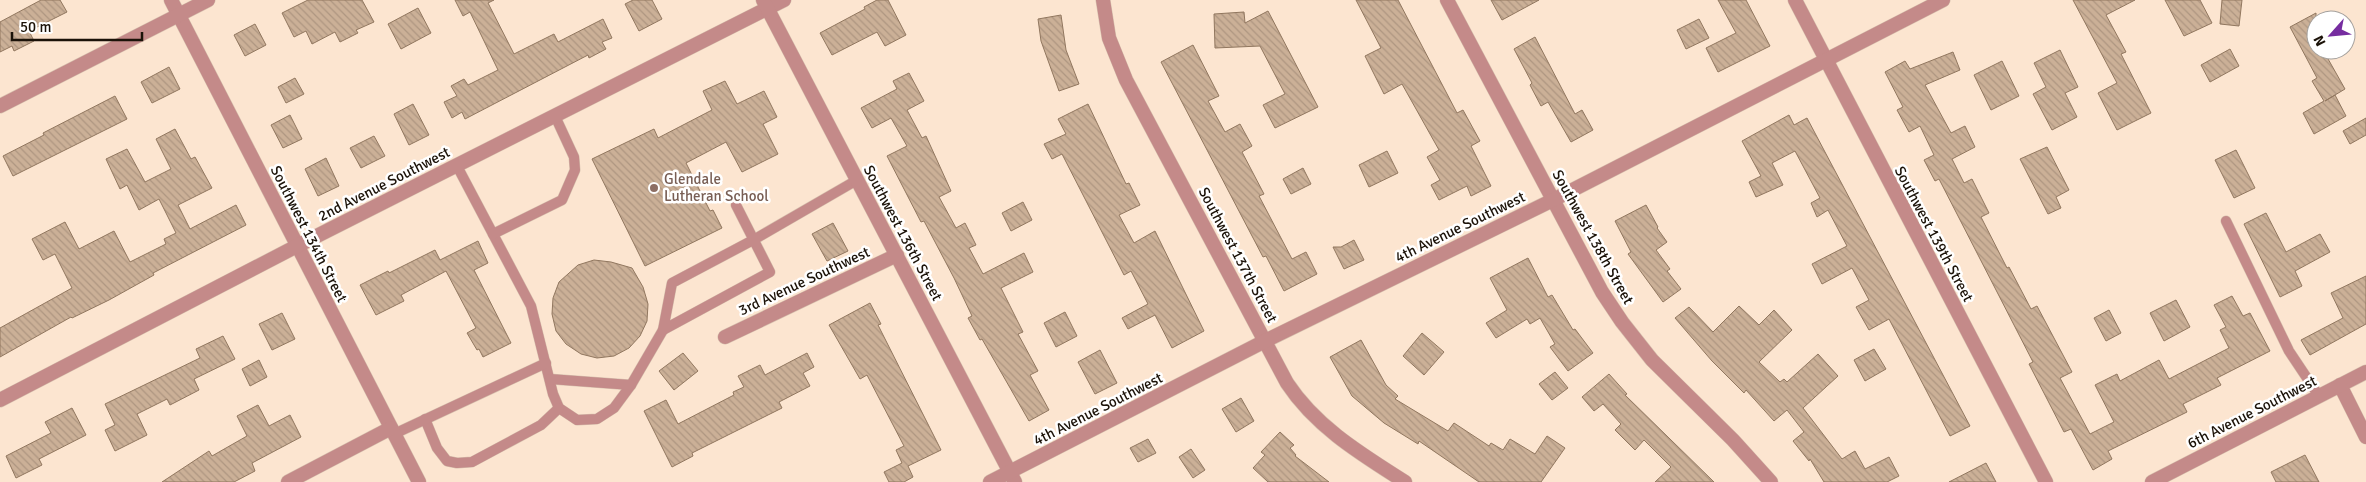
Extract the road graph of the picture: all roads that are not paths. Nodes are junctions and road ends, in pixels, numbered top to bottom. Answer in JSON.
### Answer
{"nodes":[{"id":1,"x":171,"y":0,"type":"edge"},
{"id":2,"x":208,"y":0,"type":"edge"},
{"id":3,"x":784,"y":0,"type":"edge"},
{"id":4,"x":1102,"y":0,"type":"edge"},
{"id":5,"x":1447,"y":0,"type":"edge"},
{"id":6,"x":1795,"y":0,"type":"edge"},
{"id":7,"x":1943,"y":0,"type":"edge"},
{"id":8,"x":765,"y":4,"type":"edge"},
{"id":9,"x":179,"y":15,"type":"junction"},
{"id":10,"x":1825,"y":60,"type":"junction"},
{"id":11,"x":0,"y":106,"type":"edge"},
{"id":12,"x":555,"y":116,"type":"junction"},
{"id":13,"x":457,"y":166,"type":"junction"},
{"id":14,"x":857,"y":180,"type":"junction"},
{"id":15,"x":1553,"y":200,"type":"junction"},
{"id":16,"x":736,"y":205,"type":"dead end"},
{"id":17,"x":2226,"y":221,"type":"dead end"},
{"id":18,"x":492,"y":234,"type":"junction"},
{"id":19,"x":755,"y":239,"type":"junction"},
{"id":20,"x":297,"y":246,"type":"junction"},
{"id":21,"x":897,"y":255,"type":"junction"},
{"id":22,"x":663,"y":330,"type":"junction"},
{"id":23,"x":725,"y":337,"type":"dead end"},
{"id":24,"x":1265,"y":341,"type":"junction"},
{"id":25,"x":546,"y":363,"type":"junction"},
{"id":26,"x":2366,"y":372,"type":"edge"},
{"id":27,"x":550,"y":379,"type":"junction"},
{"id":28,"x":630,"y":385,"type":"junction"},
{"id":29,"x":2340,"y":385,"type":"junction"},
{"id":30,"x":2319,"y":396,"type":"junction"},
{"id":31,"x":0,"y":400,"type":"edge"},
{"id":32,"x":559,"y":408,"type":"junction"},
{"id":33,"x":425,"y":420,"type":"junction"},
{"id":34,"x":393,"y":431,"type":"junction"},
{"id":35,"x":2366,"y":437,"type":"edge"},
{"id":36,"x":1012,"y":477,"type":"edge"},
{"id":37,"x":288,"y":482,"type":"edge"},
{"id":38,"x":419,"y":482,"type":"edge"},
{"id":39,"x":990,"y":482,"type":"edge"},
{"id":40,"x":1405,"y":482,"type":"edge"},
{"id":41,"x":1771,"y":482,"type":"edge"},
{"id":42,"x":2046,"y":482,"type":"edge"},
{"id":43,"x":2152,"y":482,"type":"edge"}],
"edges":[{"from":1,"to":9,"type":"street","name":"Southwest 134th Street"},
{"from":2,"to":9,"type":"street"},
{"from":3,"to":8,"type":"street","name":"2nd Avenue Southwest"},
{"from":4,"to":24,"type":"street","name":"Southwest 137th Street"},
{"from":5,"to":15,"type":"street","name":"Southwest 138th Street"},
{"from":6,"to":10,"type":"street","name":"Southwest 139th Street"},
{"from":7,"to":10,"type":"street","name":"4th Avenue Southwest"},
{"from":8,"to":12,"type":"street","name":"2nd Avenue Southwest"},
{"from":8,"to":14,"type":"street","name":"Southwest 136th Street"},
{"from":9,"to":11,"type":"street"},
{"from":9,"to":20,"type":"street","name":"Southwest 134th Street"},
{"from":10,"to":15,"type":"street","name":"4th Avenue Southwest"},
{"from":10,"to":42,"type":"street","name":"Southwest 139th Street"},
{"from":12,"to":13,"type":"street","name":"2nd Avenue Southwest"},
{"from":12,"to":18,"type":"lane"},
{"from":13,"to":18,"type":"lane"},
{"from":13,"to":20,"type":"street","name":"2nd Avenue Southwest"},
{"from":14,"to":19,"type":"lane"},
{"from":14,"to":21,"type":"street","name":"Southwest 136th Street"},
{"from":15,"to":24,"type":"street","name":"4th Avenue Southwest"},
{"from":15,"to":41,"type":"street","name":"Southwest 138th Street"},
{"from":16,"to":19,"type":"lane"},
{"from":17,"to":30,"type":"lane"},
{"from":18,"to":25,"type":"lane"},
{"from":19,"to":22,"type":"lane"},
{"from":19,"to":22,"type":"lane"},
{"from":20,"to":31,"type":"street","name":"2nd Avenue Southwest"},
{"from":20,"to":34,"type":"street","name":"Southwest 134th Street"},
{"from":21,"to":23,"type":"street","name":"3rd Avenue Southwest"},
{"from":21,"to":36,"type":"street","name":"Southwest 136th Street"},
{"from":22,"to":28,"type":"lane"},
{"from":24,"to":36,"type":"street","name":"4th Avenue Southwest"},
{"from":24,"to":40,"type":"street","name":"Southwest 137th Street"},
{"from":25,"to":27,"type":"lane"},
{"from":25,"to":33,"type":"lane"},
{"from":26,"to":29,"type":"street","name":"6th Avenue Southwest"},
{"from":27,"to":28,"type":"lane"},
{"from":27,"to":32,"type":"lane"},
{"from":28,"to":32,"type":"lane"},
{"from":29,"to":30,"type":"street","name":"6th Avenue Southwest"},
{"from":29,"to":35,"type":"street"},
{"from":30,"to":43,"type":"street","name":"6th Avenue Southwest"},
{"from":32,"to":33,"type":"lane"},
{"from":33,"to":34,"type":"lane"},
{"from":34,"to":37,"type":"street"},
{"from":34,"to":38,"type":"street","name":"Southwest 134th Street"},
{"from":36,"to":39,"type":"street","name":"4th Avenue Southwest"}]}
